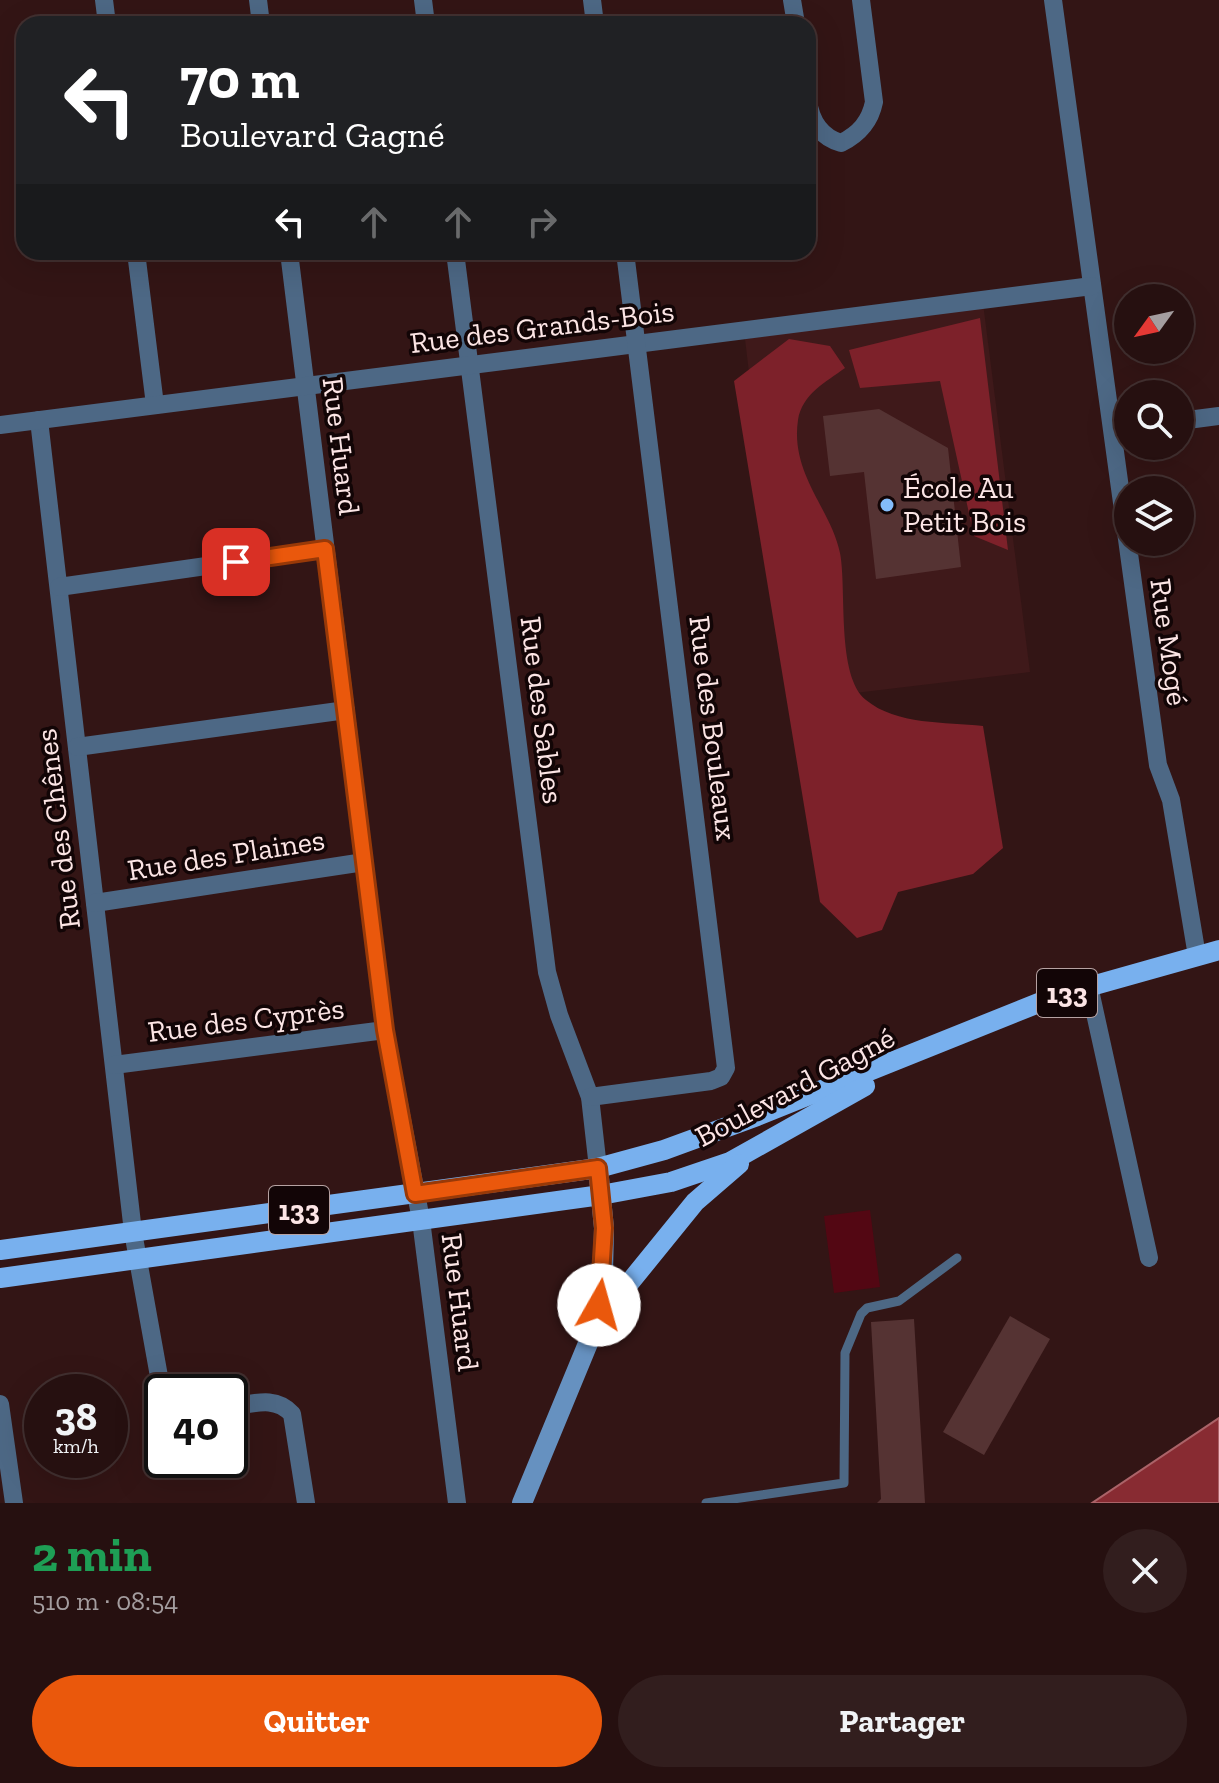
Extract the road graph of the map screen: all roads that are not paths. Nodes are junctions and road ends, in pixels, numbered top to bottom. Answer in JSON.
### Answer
{"nodes":[{"id":1,"x":861,"y":0,"type":"edge"},
{"id":2,"x":1053,"y":0,"type":"edge"},
{"id":3,"x":816,"y":125,"type":"edge"},
{"id":4,"x":137,"y":260,"type":"edge"},
{"id":5,"x":290,"y":260,"type":"edge"},
{"id":6,"x":456,"y":260,"type":"edge"},
{"id":7,"x":626,"y":260,"type":"edge"},
{"id":8,"x":1092,"y":286,"type":"junction"},
{"id":9,"x":637,"y":342,"type":"junction"},
{"id":10,"x":470,"y":364,"type":"junction"},
{"id":11,"x":305,"y":386,"type":"junction"},
{"id":12,"x":1114,"y":399,"type":"edge"},
{"id":13,"x":155,"y":405,"type":"junction"},
{"id":14,"x":1219,"y":416,"type":"edge"},
{"id":15,"x":1194,"y":419,"type":"edge"},
{"id":16,"x":39,"y":420,"type":"junction"},
{"id":17,"x":0,"y":425,"type":"edge"},
{"id":18,"x":1123,"y":460,"type":"edge"},
{"id":19,"x":325,"y":549,"type":"junction"},
{"id":20,"x":59,"y":587,"type":"junction"},
{"id":21,"x":346,"y":710,"type":"junction"},
{"id":22,"x":77,"y":747,"type":"junction"},
{"id":23,"x":364,"y":862,"type":"junction"},
{"id":24,"x":95,"y":903,"type":"junction"},
{"id":25,"x":1219,"y":950,"type":"edge"},
{"id":26,"x":1197,"y":956,"type":"junction"},
{"id":27,"x":1089,"y":986,"type":"junction"},
{"id":28,"x":385,"y":1030,"type":"junction"},
{"id":29,"x":920,"y":1053,"type":"junction"},
{"id":30,"x":114,"y":1065,"type":"junction"},
{"id":31,"x":590,"y":1097,"type":"junction"},
{"id":32,"x":757,"y":1148,"type":"junction"},
{"id":33,"x":598,"y":1168,"type":"junction"},
{"id":34,"x":415,"y":1194,"type":"junction"},
{"id":35,"x":601,"y":1195,"type":"junction"},
{"id":36,"x":421,"y":1220,"type":"junction"},
{"id":37,"x":133,"y":1232,"type":"junction"},
{"id":38,"x":0,"y":1250,"type":"edge"},
{"id":39,"x":957,"y":1258,"type":"dead end"},
{"id":40,"x":1149,"y":1258,"type":"dead end"},
{"id":41,"x":139,"y":1259,"type":"junction"},
{"id":42,"x":0,"y":1278,"type":"edge"},
{"id":43,"x":596,"y":1324,"type":"junction"},
{"id":44,"x":159,"y":1374,"type":"edge"},
{"id":45,"x":0,"y":1404,"type":"edge"},
{"id":46,"x":248,"y":1404,"type":"edge"},
{"id":47,"x":4,"y":1456,"type":"edge"},
{"id":48,"x":14,"y":1503,"type":"edge"},
{"id":49,"x":306,"y":1503,"type":"edge"},
{"id":50,"x":457,"y":1503,"type":"edge"},
{"id":51,"x":522,"y":1503,"type":"edge"},
{"id":52,"x":706,"y":1503,"type":"edge"}],
"edges":[{"from":1,"to":3,"type":"street"},
{"from":2,"to":8,"type":"street","name":"Rue Mogé"},
{"from":4,"to":13,"type":"street"},
{"from":5,"to":11,"type":"street","name":"Rue Huard"},
{"from":6,"to":10,"type":"street","name":"Rue des Sables"},
{"from":7,"to":9,"type":"street","name":"Rue des Bouleaux"},
{"from":8,"to":9,"type":"street","name":"Rue des Grands-Bois"},
{"from":8,"to":12,"type":"street","name":"Rue Mogé"},
{"from":9,"to":10,"type":"street","name":"Rue des Grands-Bois"},
{"from":9,"to":31,"type":"street","name":"Rue des Bouleaux"},
{"from":10,"to":11,"type":"street","name":"Rue des Grands-Bois"},
{"from":10,"to":31,"type":"street","name":"Rue des Sables"},
{"from":11,"to":13,"type":"street","name":"Rue des Grands-Bois"},
{"from":11,"to":19,"type":"street","name":"Rue Huard"},
{"from":13,"to":16,"type":"street","name":"Rue des Grands-Bois"},
{"from":14,"to":15,"type":"street"},
{"from":16,"to":17,"type":"street","name":"Rue des Grands-Bois"},
{"from":16,"to":20,"type":"street","name":"Rue des Chênes"},
{"from":18,"to":26,"type":"street","name":"Rue Mogé"},
{"from":19,"to":20,"type":"street"},
{"from":19,"to":21,"type":"street","name":"Rue Huard"},
{"from":20,"to":22,"type":"street","name":"Rue des Chênes"},
{"from":21,"to":22,"type":"street"},
{"from":21,"to":23,"type":"street","name":"Rue Huard"},
{"from":22,"to":24,"type":"street","name":"Rue des Chênes"},
{"from":23,"to":24,"type":"street","name":"Rue des Plaines"},
{"from":23,"to":28,"type":"street","name":"Rue Huard"},
{"from":24,"to":30,"type":"street","name":"Rue des Chênes"},
{"from":25,"to":26,"type":"main road","number":"133"},
{"from":26,"to":27,"type":"main road","number":"133"},
{"from":27,"to":29,"type":"main road","number":"133"},
{"from":27,"to":40,"type":"street"},
{"from":28,"to":30,"type":"street","name":"Rue des Cyprès"},
{"from":28,"to":34,"type":"street","name":"Rue Huard"},
{"from":29,"to":32,"type":"main road","name":"Boulevard Gagné","number":"133"},
{"from":29,"to":33,"type":"main road","name":"Boulevard Gagné","number":"133"},
{"from":30,"to":37,"type":"street","name":"Rue des Chênes"},
{"from":31,"to":33,"type":"street","name":"Rue des Sables"},
{"from":32,"to":35,"type":"main road","name":"Boulevard Gagné","number":"133"},
{"from":32,"to":43,"type":"main road"},
{"from":33,"to":34,"type":"main road","name":"Boulevard Gagné","number":"133"},
{"from":33,"to":35,"type":"street"},
{"from":34,"to":36,"type":"street","name":"Rue Huard"},
{"from":34,"to":37,"type":"main road","name":"Boulevard Gagné","number":"133"},
{"from":35,"to":36,"type":"main road","name":"Boulevard Gagné","number":"133"},
{"from":35,"to":43,"type":"street"},
{"from":36,"to":41,"type":"main road","name":"Boulevard Gagné","number":"133"},
{"from":36,"to":50,"type":"street","name":"Rue Huard"},
{"from":37,"to":38,"type":"main road","name":"Boulevard Gagné","number":"133"},
{"from":37,"to":41,"type":"street","name":"Rue des Chênes"},
{"from":39,"to":52,"type":"lane"},
{"from":41,"to":42,"type":"main road","name":"Boulevard Gagné","number":"133"},
{"from":41,"to":44,"type":"street","name":"Rue des Chênes"},
{"from":43,"to":51,"type":"street"},
{"from":45,"to":47,"type":"street"},
{"from":46,"to":49,"type":"street"},
{"from":47,"to":48,"type":"street"}]}
